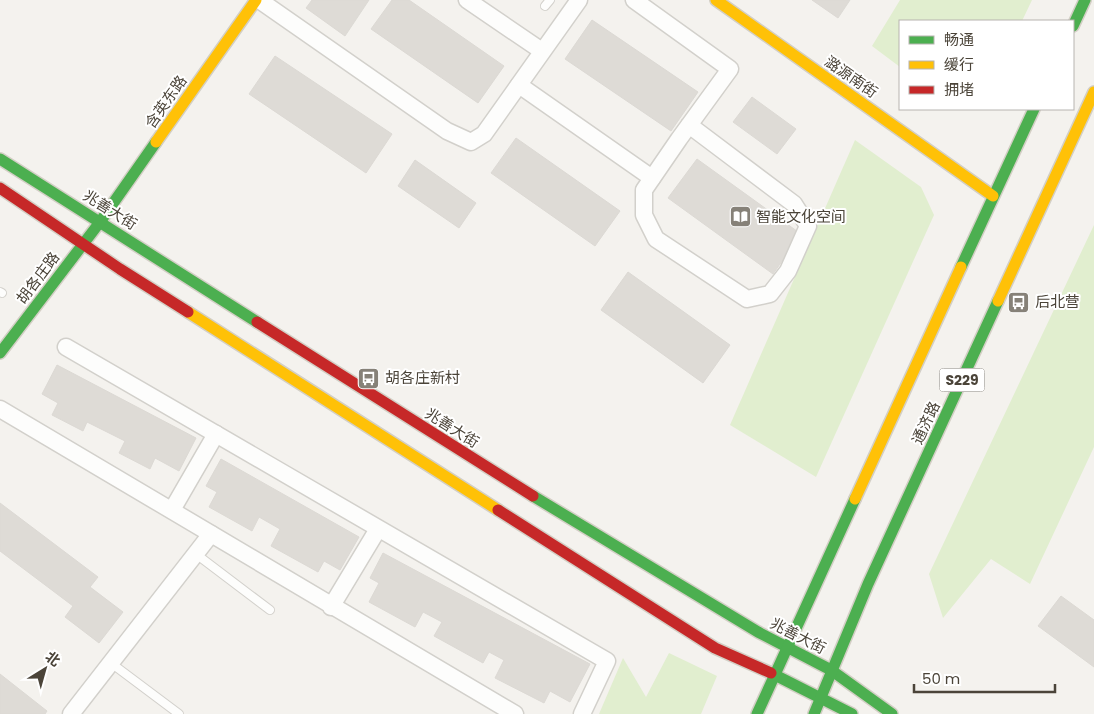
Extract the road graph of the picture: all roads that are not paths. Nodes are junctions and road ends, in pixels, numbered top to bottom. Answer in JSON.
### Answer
{"nodes":[{"id":1,"x":257,"y":0,"type":"edge"},
{"id":2,"x":467,"y":0,"type":"edge"},
{"id":3,"x":579,"y":0,"type":"edge"},
{"id":4,"x":634,"y":0,"type":"edge"},
{"id":5,"x":716,"y":0,"type":"edge"},
{"id":6,"x":1085,"y":0,"type":"edge"},
{"id":7,"x":1074,"y":24,"type":"edge"},
{"id":8,"x":542,"y":51,"type":"junction"},
{"id":9,"x":519,"y":85,"type":"junction"},
{"id":10,"x":1094,"y":92,"type":"edge"},
{"id":11,"x":1091,"y":107,"type":"edge"},
{"id":12,"x":1034,"y":110,"type":"edge"},
{"id":13,"x":689,"y":125,"type":"junction"},
{"id":14,"x":0,"y":158,"type":"edge"},
{"id":15,"x":652,"y":178,"type":"junction"},
{"id":16,"x":0,"y":188,"type":"edge"},
{"id":17,"x":993,"y":196,"type":"junction"},
{"id":18,"x":100,"y":222,"type":"junction"},
{"id":19,"x":83,"y":243,"type":"junction"},
{"id":20,"x":66,"y":347,"type":"dead end"},
{"id":21,"x":0,"y":353,"type":"edge"},
{"id":22,"x":0,"y":409,"type":"edge"},
{"id":23,"x":216,"y":434,"type":"junction"},
{"id":24,"x":172,"y":510,"type":"junction"},
{"id":25,"x":378,"y":529,"type":"junction"},
{"id":26,"x":211,"y":534,"type":"junction"},
{"id":27,"x":196,"y":554,"type":"junction"},
{"id":28,"x":331,"y":607,"type":"junction"},
{"id":29,"x":270,"y":610,"type":"dead end"},
{"id":30,"x":787,"y":647,"type":"junction"},
{"id":31,"x":111,"y":663,"type":"junction"},
{"id":32,"x":831,"y":670,"type":"junction"},
{"id":33,"x":775,"y":675,"type":"junction"},
{"id":34,"x":821,"y":698,"type":"junction"},
{"id":35,"x":71,"y":714,"type":"edge"},
{"id":36,"x":179,"y":714,"type":"edge"},
{"id":37,"x":515,"y":714,"type":"edge"},
{"id":38,"x":582,"y":714,"type":"edge"},
{"id":39,"x":757,"y":714,"type":"edge"},
{"id":40,"x":814,"y":714,"type":"edge"},
{"id":41,"x":852,"y":714,"type":"edge"},
{"id":42,"x":892,"y":714,"type":"edge"}],
"edges":[{"from":1,"to":9,"type":"street"},
{"from":1,"to":18,"type":"main road","name":"含英东路"},
{"from":2,"to":8,"type":"street"},
{"from":3,"to":8,"type":"street"},
{"from":4,"to":13,"type":"street"},
{"from":5,"to":17,"type":"main road","name":"潞源南街"},
{"from":6,"to":7,"type":"main road"},
{"from":8,"to":9,"type":"street"},
{"from":9,"to":15,"type":"street"},
{"from":10,"to":11,"type":"main road","name":"通济路","number":"S229"},
{"from":11,"to":32,"type":"main road","name":"通济路","number":"S229"},
{"from":12,"to":17,"type":"main road"},
{"from":13,"to":15,"type":"street"},
{"from":13,"to":15,"type":"street"},
{"from":14,"to":18,"type":"main road","name":"兆善大街"},
{"from":16,"to":19,"type":"main road"},
{"from":17,"to":30,"type":"main road"},
{"from":18,"to":19,"type":"main road","name":"胡各庄路"},
{"from":18,"to":30,"type":"main road","name":"兆善大街"},
{"from":19,"to":21,"type":"main road","name":"胡各庄路"},
{"from":19,"to":33,"type":"main road"},
{"from":20,"to":23,"type":"street"},
{"from":22,"to":24,"type":"street"},
{"from":23,"to":24,"type":"street"},
{"from":23,"to":25,"type":"street"},
{"from":24,"to":26,"type":"street"},
{"from":25,"to":28,"type":"street"},
{"from":25,"to":38,"type":"street"},
{"from":26,"to":27,"type":"street"},
{"from":26,"to":28,"type":"street"},
{"from":27,"to":29,"type":"lane"},
{"from":27,"to":31,"type":"street"},
{"from":28,"to":37,"type":"street"},
{"from":30,"to":32,"type":"main road","name":"兆善大街"},
{"from":30,"to":33,"type":"main road"},
{"from":31,"to":35,"type":"street"},
{"from":31,"to":36,"type":"lane"},
{"from":32,"to":34,"type":"main road","name":"通济路","number":"S229"},
{"from":32,"to":42,"type":"main road","name":"兆善大街"},
{"from":33,"to":34,"type":"main road"},
{"from":33,"to":39,"type":"main road"},
{"from":34,"to":40,"type":"main road","name":"通济路","number":"S229"},
{"from":34,"to":41,"type":"main road"}]}
